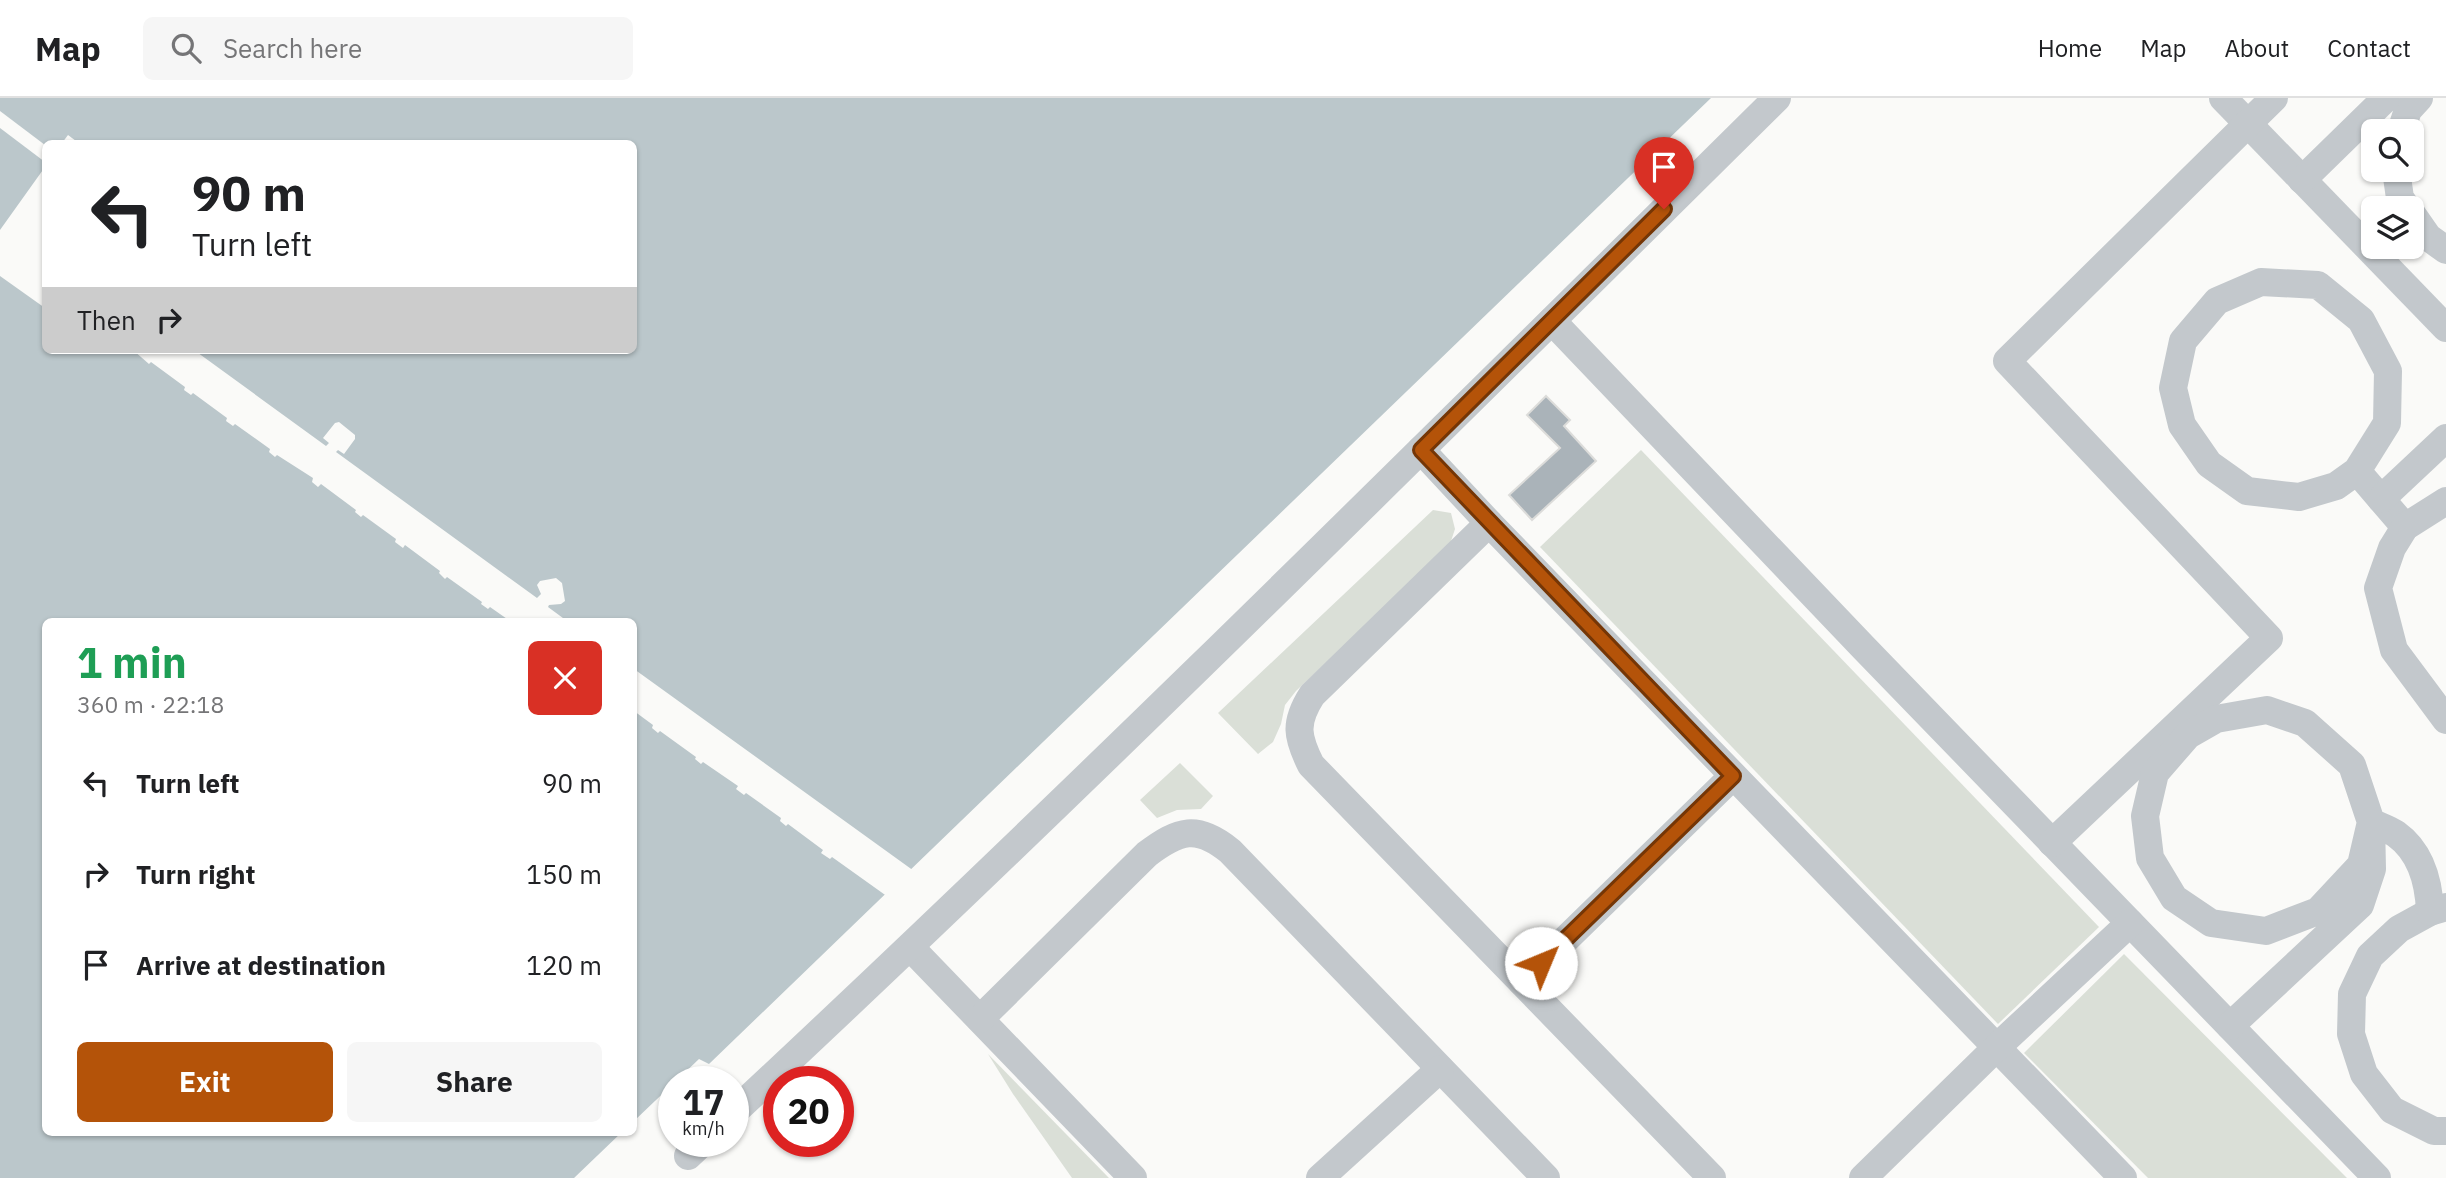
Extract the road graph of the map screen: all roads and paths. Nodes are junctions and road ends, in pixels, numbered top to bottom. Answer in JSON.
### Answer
{"nodes":[{"id":1,"x":1777,"y":98,"type":"edge"},
{"id":2,"x":2223,"y":98,"type":"edge"},
{"id":3,"x":2274,"y":98,"type":"edge"},
{"id":4,"x":2386,"y":98,"type":"edge"},
{"id":5,"x":2419,"y":98,"type":"edge"},
{"id":6,"x":2405,"y":119,"type":"edge"},
{"id":7,"x":2248,"y":123,"type":"junction"},
{"id":8,"x":2302,"y":180,"type":"junction"},
{"id":9,"x":2424,"y":231,"type":"edge"},
{"id":10,"x":2446,"y":250,"type":"edge"},
{"id":11,"x":1552,"y":321,"type":"junction"},
{"id":12,"x":2446,"y":328,"type":"edge"},
{"id":13,"x":2446,"y":438,"type":"edge"},
{"id":14,"x":1421,"y":450,"type":"junction"},
{"id":15,"x":2357,"y":471,"type":"junction"},
{"id":16,"x":2381,"y":499,"type":"junction"},
{"id":17,"x":2446,"y":501,"type":"edge"},
{"id":18,"x":1489,"y":523,"type":"junction"},
{"id":19,"x":2404,"y":527,"type":"junction"},
{"id":20,"x":2440,"y":707,"type":"edge"},
{"id":21,"x":1733,"y":776,"type":"junction"},
{"id":22,"x":2371,"y":822,"type":"junction"},
{"id":23,"x":2052,"y":843,"type":"junction"},
{"id":24,"x":2438,"y":909,"type":"edge"},
{"id":25,"x":2130,"y":923,"type":"junction"},
{"id":26,"x":911,"y":948,"type":"junction"},
{"id":27,"x":1522,"y":982,"type":"junction"},
{"id":28,"x":979,"y":1019,"type":"junction"},
{"id":29,"x":2230,"y":1026,"type":"junction"},
{"id":30,"x":1996,"y":1048,"type":"junction"},
{"id":31,"x":1440,"y":1069,"type":"junction"},
{"id":32,"x":749,"y":1098,"type":"edge"},
{"id":33,"x":2446,"y":1131,"type":"edge"},
{"id":34,"x":1133,"y":1178,"type":"edge"},
{"id":35,"x":1320,"y":1178,"type":"edge"},
{"id":36,"x":1546,"y":1178,"type":"edge"},
{"id":37,"x":1712,"y":1178,"type":"edge"},
{"id":38,"x":1863,"y":1178,"type":"edge"},
{"id":39,"x":2123,"y":1178,"type":"edge"},
{"id":40,"x":2377,"y":1178,"type":"edge"}],
"edges":[{"from":1,"to":11,"type":"lane"},
{"from":2,"to":7,"type":"lane"},
{"from":3,"to":7,"type":"lane"},
{"from":4,"to":8,"type":"lane"},
{"from":5,"to":6,"type":"lane"},
{"from":7,"to":8,"type":"lane"},
{"from":7,"to":23,"type":"lane"},
{"from":8,"to":12,"type":"lane"},
{"from":9,"to":10,"type":"lane"},
{"from":11,"to":14,"type":"lane"},
{"from":11,"to":23,"type":"lane"},
{"from":13,"to":16,"type":"lane"},
{"from":14,"to":18,"type":"lane"},
{"from":14,"to":26,"type":"lane"},
{"from":15,"to":15,"type":"lane"},
{"from":15,"to":16,"type":"lane"},
{"from":16,"to":19,"type":"lane"},
{"from":17,"to":19,"type":"lane"},
{"from":18,"to":21,"type":"lane"},
{"from":18,"to":27,"type":"lane"},
{"from":19,"to":20,"type":"lane"},
{"from":21,"to":27,"type":"lane"},
{"from":21,"to":30,"type":"lane"},
{"from":22,"to":22,"type":"lane"},
{"from":22,"to":24,"type":"lane"},
{"from":22,"to":29,"type":"lane"},
{"from":23,"to":25,"type":"lane"},
{"from":24,"to":33,"type":"lane"},
{"from":25,"to":29,"type":"lane"},
{"from":25,"to":30,"type":"lane"},
{"from":26,"to":28,"type":"lane"},
{"from":26,"to":32,"type":"lane"},
{"from":27,"to":37,"type":"lane"},
{"from":28,"to":31,"type":"lane"},
{"from":28,"to":34,"type":"lane"},
{"from":29,"to":40,"type":"lane"},
{"from":30,"to":38,"type":"lane"},
{"from":30,"to":39,"type":"lane"},
{"from":31,"to":35,"type":"lane"},
{"from":31,"to":36,"type":"lane"}]}
